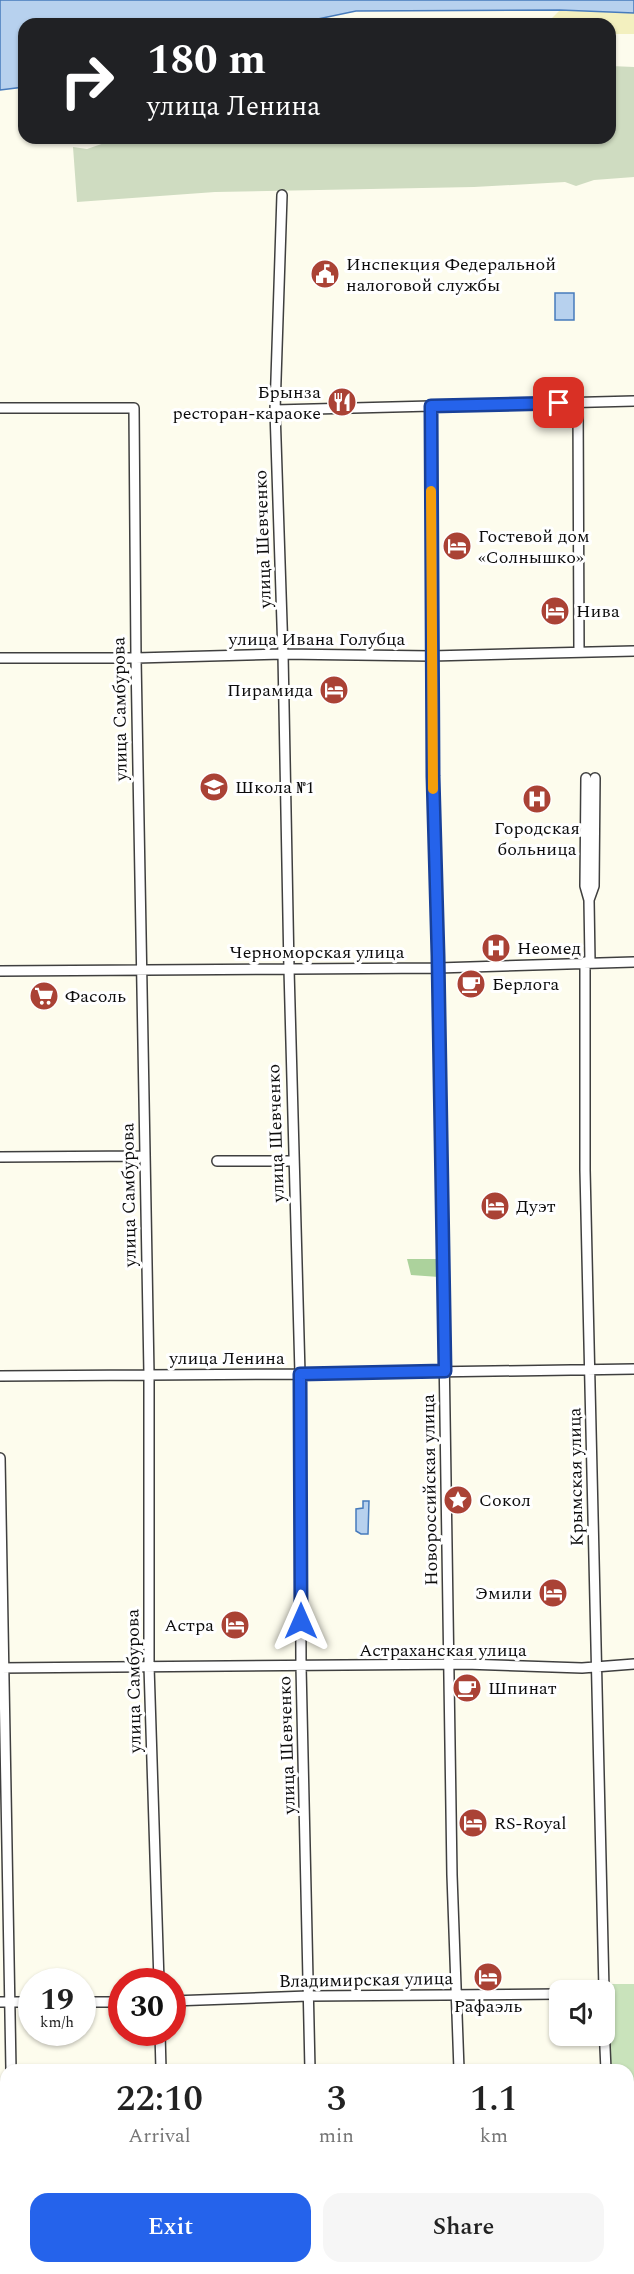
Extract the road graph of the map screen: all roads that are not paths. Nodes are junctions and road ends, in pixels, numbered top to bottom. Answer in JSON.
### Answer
{"nodes":[{"id":1,"x":282,"y":195,"type":"dead end"},
{"id":2,"x":634,"y":401,"type":"edge"},
{"id":3,"x":578,"y":402,"type":"junction"},
{"id":4,"x":431,"y":406,"type":"junction"},
{"id":5,"x":0,"y":408,"type":"edge"},
{"id":6,"x":275,"y":411,"type":"junction"},
{"id":7,"x":579,"y":651,"type":"junction"},
{"id":8,"x":634,"y":651,"type":"edge"},
{"id":9,"x":283,"y":654,"type":"junction"},
{"id":10,"x":431,"y":656,"type":"junction"},
{"id":11,"x":0,"y":658,"type":"edge"},
{"id":12,"x":136,"y":658,"type":"junction"},
{"id":13,"x":590,"y":778,"type":"dead end"},
{"id":14,"x":587,"y":962,"type":"junction"},
{"id":15,"x":634,"y":962,"type":"edge"},
{"id":16,"x":438,"y":968,"type":"junction"},
{"id":17,"x":141,"y":969,"type":"junction"},
{"id":18,"x":289,"y":969,"type":"junction"},
{"id":19,"x":0,"y":971,"type":"edge"},
{"id":20,"x":145,"y":1156,"type":"junction"},
{"id":21,"x":0,"y":1157,"type":"edge"},
{"id":22,"x":217,"y":1161,"type":"dead end"},
{"id":23,"x":293,"y":1161,"type":"junction"},
{"id":24,"x":634,"y":1369,"type":"edge"},
{"id":25,"x":591,"y":1370,"type":"junction"},
{"id":26,"x":445,"y":1371,"type":"junction"},
{"id":27,"x":149,"y":1374,"type":"junction"},
{"id":28,"x":300,"y":1374,"type":"junction"},
{"id":29,"x":0,"y":1376,"type":"edge"},
{"id":30,"x":0,"y":1458,"type":"edge"},
{"id":31,"x":634,"y":1664,"type":"edge"},
{"id":32,"x":448,"y":1665,"type":"junction"},
{"id":33,"x":149,"y":1666,"type":"junction"},
{"id":34,"x":301,"y":1666,"type":"junction"},
{"id":35,"x":596,"y":1667,"type":"junction"},
{"id":36,"x":1,"y":1668,"type":"edge"},
{"id":37,"x":159,"y":1968,"type":"edge"},
{"id":38,"x":604,"y":1980,"type":"edge"},
{"id":39,"x":549,"y":1994,"type":"edge"},
{"id":40,"x":457,"y":1995,"type":"junction"},
{"id":41,"x":308,"y":1996,"type":"junction"},
{"id":42,"x":186,"y":2000,"type":"edge"},
{"id":43,"x":4,"y":2002,"type":"edge"},
{"id":44,"x":160,"y":2046,"type":"edge"},
{"id":45,"x":605,"y":2046,"type":"edge"},
{"id":46,"x":10,"y":2064,"type":"edge"},
{"id":47,"x":160,"y":2064,"type":"edge"},
{"id":48,"x":310,"y":2064,"type":"edge"},
{"id":49,"x":459,"y":2064,"type":"edge"},
{"id":50,"x":606,"y":2064,"type":"edge"}],
"edges":[{"from":1,"to":6,"type":"street","name":"улица Шевченко"},
{"from":2,"to":3,"type":"street"},
{"from":3,"to":4,"type":"street"},
{"from":3,"to":7,"type":"street"},
{"from":4,"to":6,"type":"street"},
{"from":4,"to":10,"type":"street","name":"Новороссийская улица"},
{"from":5,"to":12,"type":"street","name":"улица Самбурова"},
{"from":6,"to":9,"type":"street","name":"улица Шевченко"},
{"from":7,"to":8,"type":"street","name":"улица Ивана Голубца"},
{"from":7,"to":10,"type":"street","name":"улица Ивана Голубца"},
{"from":9,"to":10,"type":"street","name":"улица Ивана Голубца"},
{"from":9,"to":12,"type":"street","name":"улица Ивана Голубца"},
{"from":9,"to":18,"type":"street","name":"улица Шевченко"},
{"from":10,"to":16,"type":"street","name":"Новороссийская улица"},
{"from":11,"to":12,"type":"street","name":"улица Ивана Голубца"},
{"from":12,"to":17,"type":"street","name":"улица Самбурова"},
{"from":13,"to":14,"type":"street","name":"Крымская улица"},
{"from":14,"to":15,"type":"street","name":"Черноморская улица"},
{"from":14,"to":16,"type":"street","name":"Черноморская улица"},
{"from":14,"to":25,"type":"street","name":"Крымская улица"},
{"from":16,"to":18,"type":"street","name":"Черноморская улица"},
{"from":16,"to":26,"type":"street","name":"Новороссийская улица"},
{"from":17,"to":18,"type":"street","name":"Черноморская улица"},
{"from":17,"to":19,"type":"street","name":"Черноморская улица"},
{"from":17,"to":20,"type":"street","name":"улица Самбурова"},
{"from":18,"to":23,"type":"street","name":"улица Шевченко"},
{"from":20,"to":21,"type":"street"},
{"from":20,"to":27,"type":"street","name":"улица Самбурова"},
{"from":22,"to":23,"type":"street"},
{"from":23,"to":28,"type":"street","name":"улица Шевченко"},
{"from":24,"to":25,"type":"street","name":"улица Ленина"},
{"from":25,"to":26,"type":"street","name":"улица Ленина"},
{"from":25,"to":35,"type":"street","name":"Крымская улица"},
{"from":26,"to":28,"type":"street","name":"улица Ленина"},
{"from":26,"to":32,"type":"street","name":"Новороссийская улица"},
{"from":27,"to":28,"type":"street","name":"улица Ленина"},
{"from":27,"to":29,"type":"street","name":"улица Ленина"},
{"from":27,"to":33,"type":"street","name":"улица Самбурова"},
{"from":28,"to":34,"type":"street","name":"улица Шевченко"},
{"from":30,"to":36,"type":"street"},
{"from":31,"to":35,"type":"street","name":"Астраханская улица"},
{"from":32,"to":34,"type":"street","name":"Астраханская улица"},
{"from":32,"to":35,"type":"street","name":"Астраханская улица"},
{"from":32,"to":40,"type":"street","name":"Новороссийская улица"},
{"from":33,"to":34,"type":"street","name":"Астраханская улица"},
{"from":33,"to":36,"type":"street","name":"Астраханская улица"},
{"from":33,"to":37,"type":"street","name":"улица Самбурова"},
{"from":34,"to":41,"type":"street","name":"улица Шевченко"},
{"from":35,"to":38,"type":"street","name":"Крымская улица"},
{"from":36,"to":43,"type":"street"},
{"from":39,"to":40,"type":"street","name":"Владимирская улица"},
{"from":40,"to":41,"type":"street","name":"Владимирская улица"},
{"from":40,"to":49,"type":"street","name":"Новороссийская улица"},
{"from":41,"to":42,"type":"street","name":"Владимирская улица"},
{"from":41,"to":48,"type":"street","name":"улица Шевченко"},
{"from":43,"to":46,"type":"street"},
{"from":44,"to":47,"type":"street"},
{"from":45,"to":50,"type":"street"}]}
